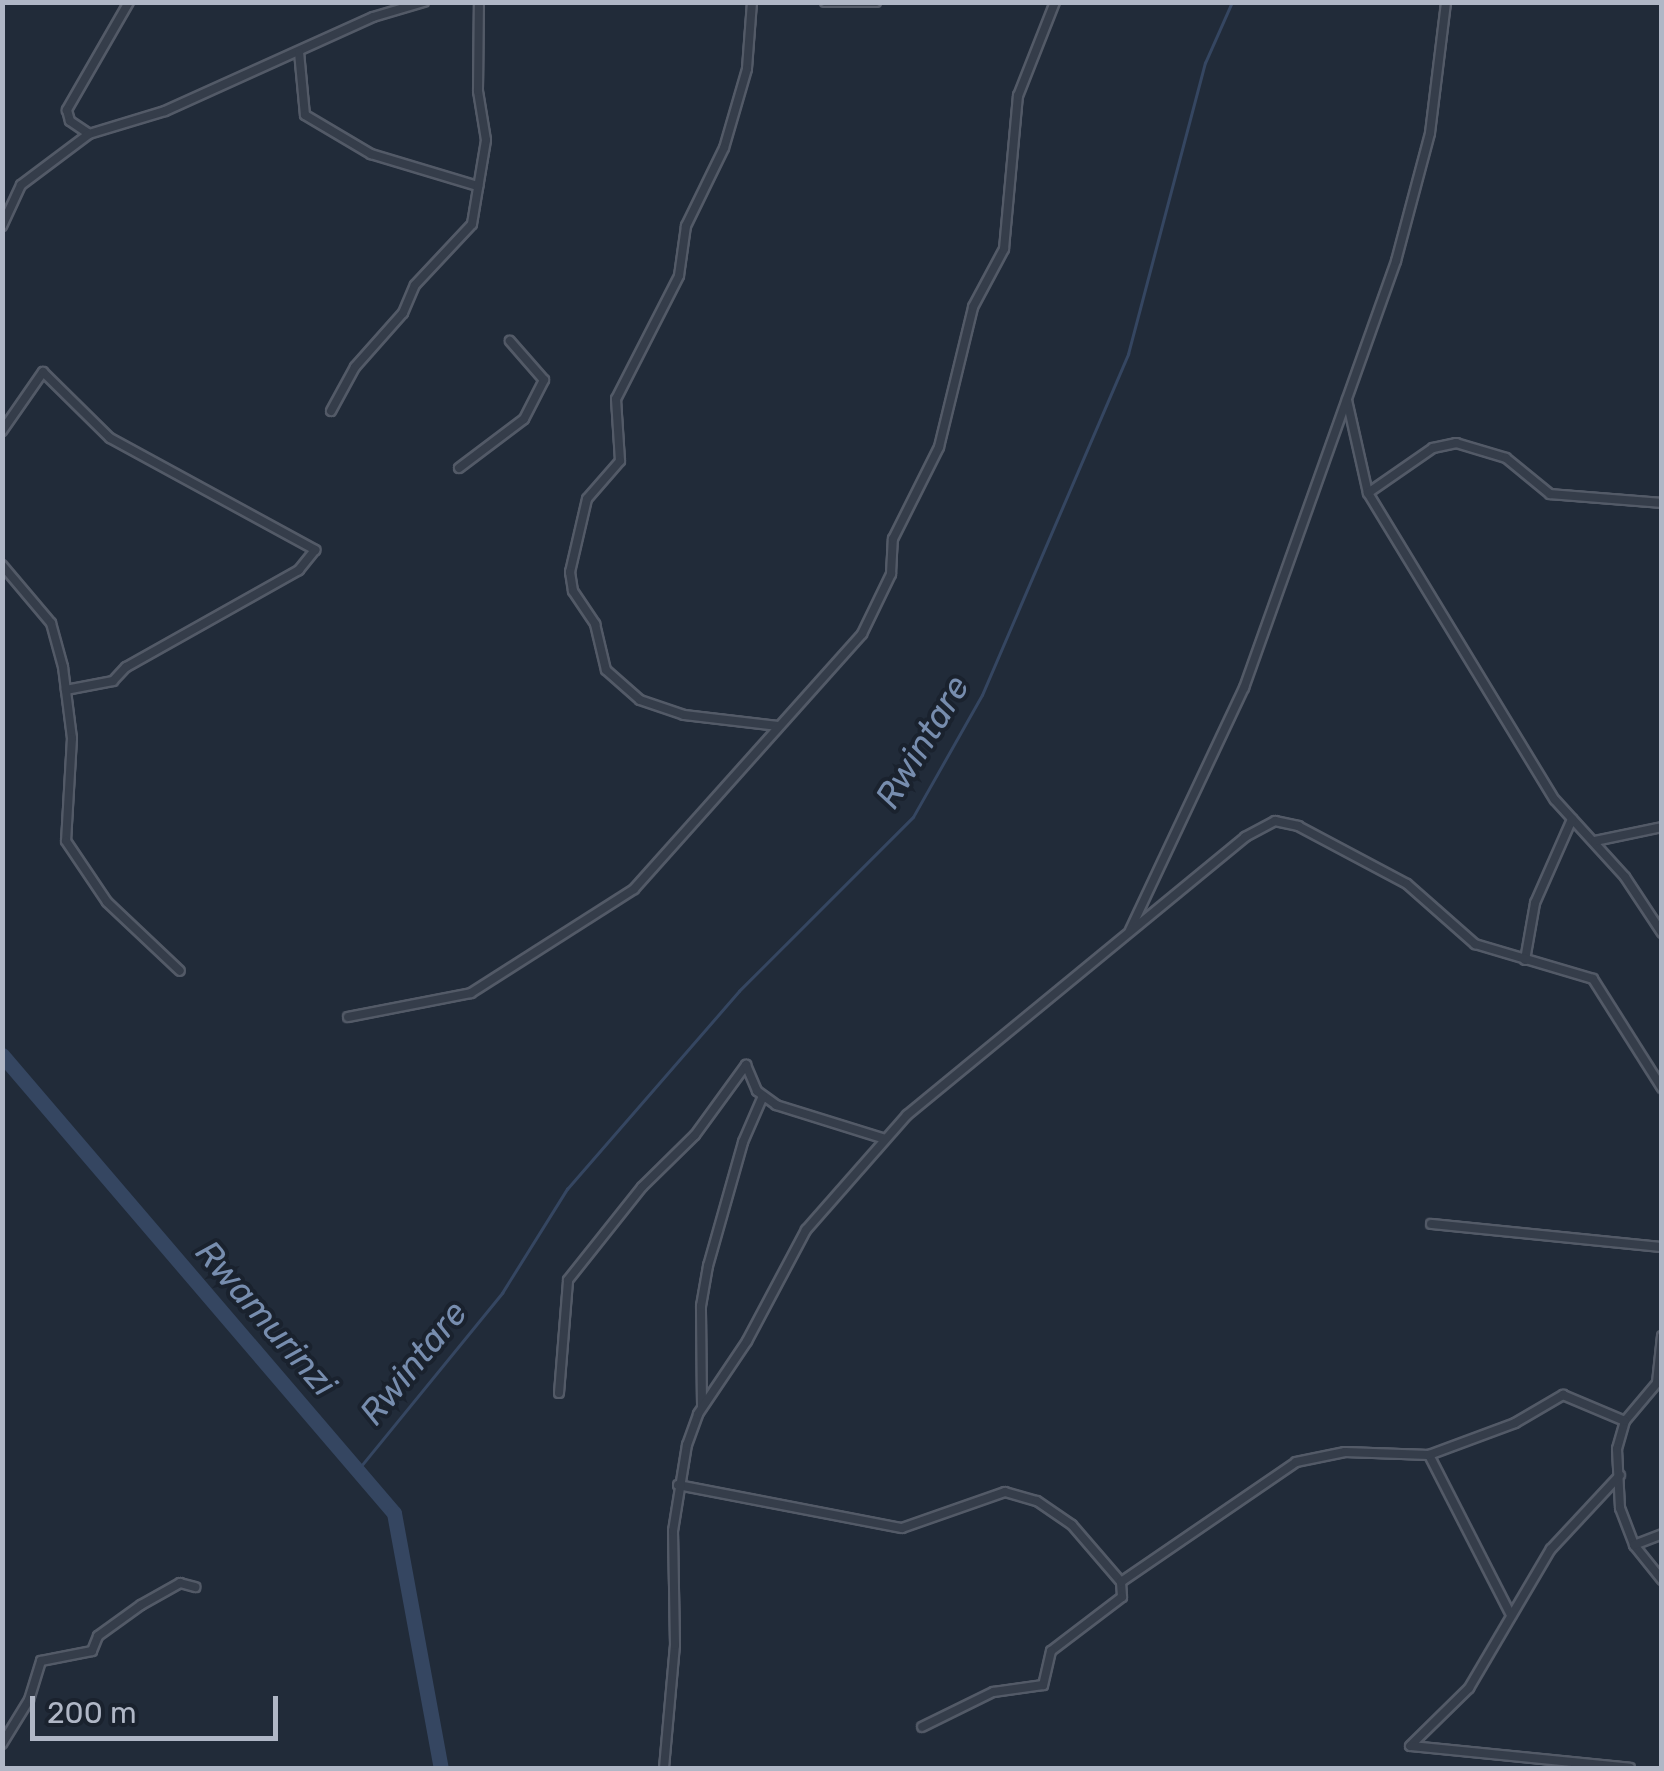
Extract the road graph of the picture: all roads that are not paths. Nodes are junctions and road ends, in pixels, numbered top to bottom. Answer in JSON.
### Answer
{"nodes":[{"id":1,"x":129,"y":2,"type":"edge"},
{"id":2,"x":424,"y":2,"type":"edge"},
{"id":3,"x":479,"y":2,"type":"edge"},
{"id":4,"x":752,"y":2,"type":"edge"},
{"id":5,"x":825,"y":2,"type":"edge"},
{"id":6,"x":876,"y":2,"type":"edge"},
{"id":7,"x":1055,"y":2,"type":"edge"},
{"id":8,"x":1446,"y":2,"type":"edge"},
{"id":9,"x":299,"y":52,"type":"junction"},
{"id":10,"x":89,"y":134,"type":"junction"},
{"id":11,"x":478,"y":186,"type":"junction"},
{"id":12,"x":2,"y":226,"type":"edge"},
{"id":13,"x":510,"y":342,"type":"dead end"},
{"id":14,"x":1347,"y":400,"type":"junction"},
{"id":15,"x":331,"y":411,"type":"dead end"},
{"id":16,"x":2,"y":431,"type":"edge"},
{"id":17,"x":459,"y":468,"type":"dead end"},
{"id":18,"x":1368,"y":493,"type":"junction"},
{"id":19,"x":1662,"y":502,"type":"edge"},
{"id":20,"x":2,"y":565,"type":"edge"},
{"id":21,"x":66,"y":690,"type":"junction"},
{"id":22,"x":778,"y":726,"type":"junction"},
{"id":23,"x":1572,"y":819,"type":"junction"},
{"id":24,"x":1662,"y":827,"type":"edge"},
{"id":25,"x":1595,"y":841,"type":"junction"},
{"id":26,"x":1662,"y":933,"type":"edge"},
{"id":27,"x":1128,"y":934,"type":"junction"},
{"id":28,"x":1524,"y":960,"type":"junction"},
{"id":29,"x":180,"y":972,"type":"dead end"},
{"id":30,"x":348,"y":1017,"type":"dead end"},
{"id":31,"x":1662,"y":1088,"type":"edge"},
{"id":32,"x":764,"y":1096,"type":"junction"},
{"id":33,"x":885,"y":1139,"type":"junction"},
{"id":34,"x":1431,"y":1224,"type":"dead end"},
{"id":35,"x":1662,"y":1247,"type":"edge"},
{"id":36,"x":1662,"y":1336,"type":"edge"},
{"id":37,"x":559,"y":1393,"type":"dead end"},
{"id":38,"x":702,"y":1408,"type":"junction"},
{"id":39,"x":1625,"y":1421,"type":"junction"},
{"id":40,"x":1429,"y":1455,"type":"junction"},
{"id":41,"x":1620,"y":1475,"type":"junction"},
{"id":42,"x":678,"y":1485,"type":"junction"},
{"id":43,"x":1662,"y":1534,"type":"edge"},
{"id":44,"x":1634,"y":1545,"type":"junction"},
{"id":45,"x":1662,"y":1580,"type":"edge"},
{"id":46,"x":1121,"y":1582,"type":"junction"},
{"id":47,"x":195,"y":1587,"type":"dead end"},
{"id":48,"x":1511,"y":1615,"type":"junction"},
{"id":49,"x":922,"y":1728,"type":"dead end"},
{"id":50,"x":2,"y":1744,"type":"edge"},
{"id":51,"x":1544,"y":1765,"type":"edge"},
{"id":52,"x":664,"y":1768,"type":"edge"},
{"id":53,"x":1630,"y":1768,"type":"edge"}],
"edges":[{"from":1,"to":10,"type":"street"},
{"from":2,"to":9,"type":"street"},
{"from":3,"to":11,"type":"street"},
{"from":4,"to":22,"type":"street"},
{"from":5,"to":6,"type":"street"},
{"from":7,"to":22,"type":"street"},
{"from":8,"to":14,"type":"street"},
{"from":9,"to":10,"type":"street"},
{"from":9,"to":11,"type":"street"},
{"from":10,"to":12,"type":"street"},
{"from":11,"to":15,"type":"street"},
{"from":13,"to":17,"type":"street"},
{"from":14,"to":18,"type":"street"},
{"from":14,"to":27,"type":"street"},
{"from":16,"to":21,"type":"street"},
{"from":18,"to":19,"type":"street"},
{"from":18,"to":23,"type":"street"},
{"from":20,"to":21,"type":"street"},
{"from":21,"to":29,"type":"street"},
{"from":22,"to":30,"type":"street"},
{"from":23,"to":25,"type":"street"},
{"from":23,"to":28,"type":"street"},
{"from":24,"to":25,"type":"street"},
{"from":25,"to":26,"type":"street"},
{"from":27,"to":28,"type":"street"},
{"from":27,"to":33,"type":"street"},
{"from":28,"to":31,"type":"street"},
{"from":32,"to":33,"type":"street"},
{"from":32,"to":37,"type":"street"},
{"from":32,"to":38,"type":"street"},
{"from":33,"to":38,"type":"street"},
{"from":34,"to":35,"type":"street"},
{"from":36,"to":39,"type":"street"},
{"from":38,"to":42,"type":"street"},
{"from":39,"to":40,"type":"street"},
{"from":39,"to":41,"type":"street"},
{"from":40,"to":46,"type":"street"},
{"from":40,"to":48,"type":"street"},
{"from":41,"to":44,"type":"street"},
{"from":41,"to":48,"type":"street"},
{"from":42,"to":46,"type":"street"},
{"from":42,"to":52,"type":"street"},
{"from":43,"to":44,"type":"street"},
{"from":44,"to":45,"type":"street"},
{"from":46,"to":49,"type":"street"},
{"from":47,"to":50,"type":"street"},
{"from":48,"to":51,"type":"street"},
{"from":51,"to":53,"type":"street"}]}
